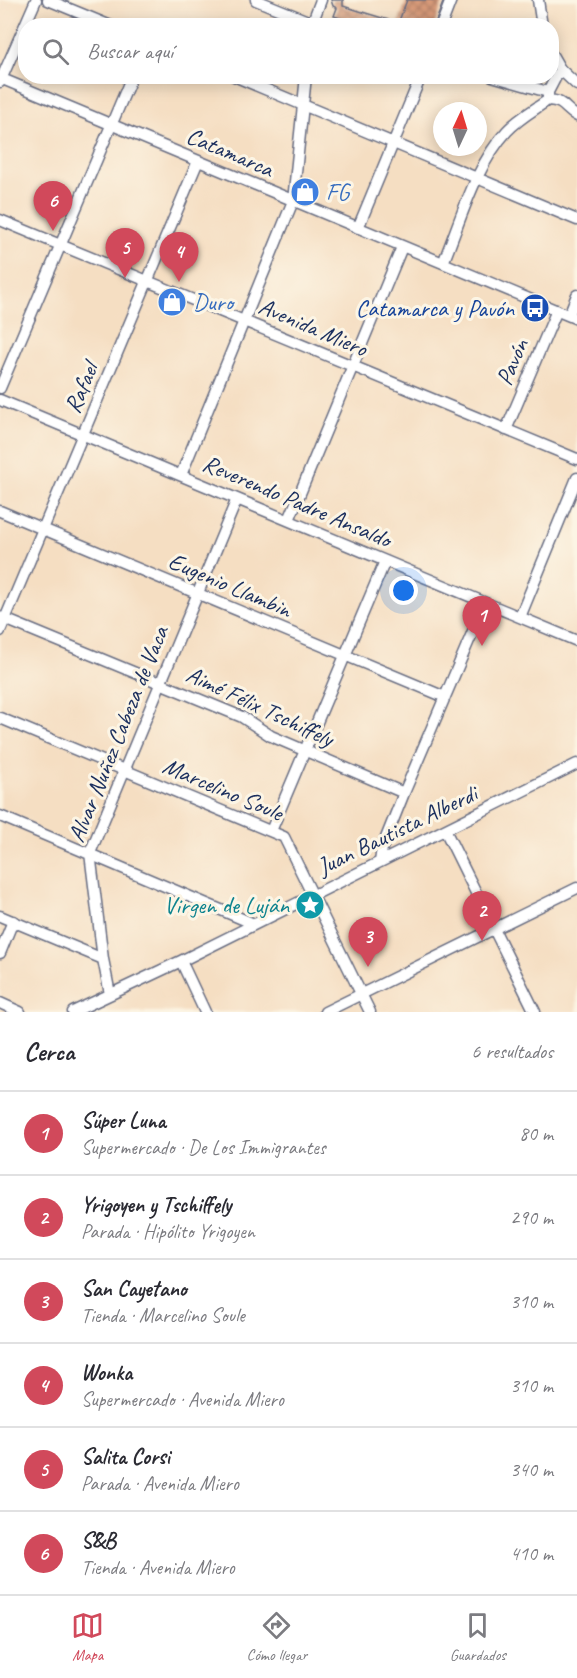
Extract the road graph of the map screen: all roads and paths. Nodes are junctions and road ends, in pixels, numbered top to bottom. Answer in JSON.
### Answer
{"nodes":[{"id":1,"x":36,"y":0,"type":"edge"},
{"id":2,"x":48,"y":0,"type":"edge"},
{"id":3,"x":256,"y":0,"type":"edge"},
{"id":4,"x":321,"y":0,"type":"edge"},
{"id":5,"x":451,"y":0,"type":"edge"},
{"id":6,"x":538,"y":0,"type":"edge"},
{"id":7,"x":28,"y":18,"type":"edge"},
{"id":8,"x":92,"y":18,"type":"edge"},
{"id":9,"x":298,"y":18,"type":"edge"},
{"id":10,"x":316,"y":18,"type":"edge"},
{"id":11,"x":444,"y":18,"type":"edge"},
{"id":12,"x":541,"y":18,"type":"edge"},
{"id":13,"x":18,"y":40,"type":"edge"},
{"id":14,"x":560,"y":69,"type":"edge"},
{"id":15,"x":0,"y":79,"type":"edge"},
{"id":16,"x":128,"y":84,"type":"edge"},
{"id":17,"x":253,"y":84,"type":"edge"},
{"id":18,"x":305,"y":84,"type":"edge"},
{"id":19,"x":418,"y":84,"type":"edge"},
{"id":20,"x":514,"y":84,"type":"edge"},
{"id":21,"x":553,"y":84,"type":"edge"},
{"id":22,"x":577,"y":85,"type":"edge"},
{"id":23,"x":548,"y":96,"type":"junction"},
{"id":24,"x":303,"y":105,"type":"junction"},
{"id":25,"x":577,"y":116,"type":"edge"},
{"id":26,"x":111,"y":124,"type":"junction"},
{"id":27,"x":393,"y":143,"type":"junction"},
{"id":28,"x":198,"y":161,"type":"junction"},
{"id":29,"x":478,"y":178,"type":"junction"},
{"id":30,"x":293,"y":201,"type":"junction"},
{"id":31,"x":0,"y":220,"type":"edge"},
{"id":32,"x":577,"y":220,"type":"edge"},
{"id":33,"x":358,"y":228,"type":"junction"},
{"id":34,"x":60,"y":245,"type":"junction"},
{"id":35,"x":402,"y":247,"type":"junction"},
{"id":36,"x":443,"y":263,"type":"junction"},
{"id":37,"x":148,"y":281,"type":"junction"},
{"id":38,"x":577,"y":295,"type":"edge"},
{"id":39,"x":556,"y":310,"type":"junction"},
{"id":40,"x":573,"y":317,"type":"edge"},
{"id":41,"x":244,"y":320,"type":"junction"},
{"id":42,"x":354,"y":367,"type":"junction"},
{"id":43,"x":0,"y":388,"type":"edge"},
{"id":44,"x":0,"y":400,"type":"edge"},
{"id":45,"x":506,"y":430,"type":"junction"},
{"id":46,"x":84,"y":435,"type":"junction"},
{"id":47,"x":577,"y":459,"type":"edge"},
{"id":48,"x":181,"y":475,"type":"junction"},
{"id":49,"x":577,"y":478,"type":"edge"},
{"id":50,"x":237,"y":499,"type":"junction"},
{"id":51,"x":0,"y":511,"type":"edge"},
{"id":52,"x":289,"y":520,"type":"junction"},
{"id":53,"x":44,"y":530,"type":"junction"},
{"id":54,"x":385,"y":561,"type":"junction"},
{"id":55,"x":198,"y":595,"type":"junction"},
{"id":56,"x":485,"y":603,"type":"junction"},
{"id":57,"x":520,"y":617,"type":"junction"},
{"id":58,"x":3,"y":618,"type":"edge"},
{"id":59,"x":0,"y":632,"type":"edge"},
{"id":60,"x":577,"y":641,"type":"edge"},
{"id":61,"x":345,"y":656,"type":"junction"},
{"id":62,"x":161,"y":684,"type":"junction"},
{"id":63,"x":445,"y":697,"type":"junction"},
{"id":64,"x":0,"y":718,"type":"edge"},
{"id":65,"x":305,"y":752,"type":"junction"},
{"id":66,"x":577,"y":765,"type":"edge"},
{"id":67,"x":125,"y":770,"type":"junction"},
{"id":68,"x":404,"y":793,"type":"junction"},
{"id":69,"x":0,"y":816,"type":"edge"},
{"id":70,"x":445,"y":830,"type":"junction"},
{"id":71,"x":271,"y":831,"type":"junction"},
{"id":72,"x":90,"y":854,"type":"junction"},
{"id":73,"x":380,"y":862,"type":"junction"},
{"id":74,"x":577,"y":888,"type":"edge"},
{"id":75,"x":312,"y":896,"type":"junction"},
{"id":76,"x":0,"y":916,"type":"edge"},
{"id":77,"x":13,"y":921,"type":"junction"},
{"id":78,"x":254,"y":924,"type":"junction"},
{"id":79,"x":494,"y":929,"type":"junction"},
{"id":80,"x":0,"y":953,"type":"edge"},
{"id":81,"x":103,"y":959,"type":"junction"},
{"id":82,"x":180,"y":961,"type":"junction"},
{"id":83,"x":361,"y":993,"type":"junction"},
{"id":84,"x":110,"y":994,"type":"junction"},
{"id":85,"x":0,"y":1003,"type":"edge"},
{"id":86,"x":20,"y":1012,"type":"edge"},
{"id":87,"x":73,"y":1012,"type":"edge"},
{"id":88,"x":205,"y":1012,"type":"edge"},
{"id":89,"x":325,"y":1012,"type":"edge"},
{"id":90,"x":370,"y":1012,"type":"edge"},
{"id":91,"x":536,"y":1012,"type":"edge"}],
"edges":[{"from":1,"to":7,"type":"street"},
{"from":2,"to":8,"type":"street"},
{"from":3,"to":9,"type":"street"},
{"from":4,"to":10,"type":"street"},
{"from":5,"to":11,"type":"street"},
{"from":6,"to":12,"type":"street"},
{"from":13,"to":15,"type":"street"},
{"from":14,"to":22,"type":"street"},
{"from":15,"to":26,"type":"street","name":"Catamarca"},
{"from":16,"to":26,"type":"street"},
{"from":17,"to":24,"type":"street"},
{"from":18,"to":24,"type":"street"},
{"from":19,"to":27,"type":"street"},
{"from":20,"to":23,"type":"street"},
{"from":21,"to":23,"type":"street"},
{"from":23,"to":25,"type":"street"},
{"from":23,"to":29,"type":"street"},
{"from":24,"to":27,"type":"street"},
{"from":24,"to":30,"type":"street"},
{"from":26,"to":28,"type":"street","name":"Catamarca"},
{"from":26,"to":34,"type":"street"},
{"from":27,"to":29,"type":"street"},
{"from":27,"to":33,"type":"street"},
{"from":28,"to":30,"type":"street","name":"Catamarca"},
{"from":28,"to":37,"type":"street","name":"Rafael"},
{"from":29,"to":32,"type":"street"},
{"from":29,"to":36,"type":"street"},
{"from":30,"to":33,"type":"street","name":"Catamarca"},
{"from":30,"to":41,"type":"street"},
{"from":31,"to":34,"type":"street","name":"Avenida Miero"},
{"from":33,"to":35,"type":"street","name":"Catamarca"},
{"from":34,"to":37,"type":"street","name":"Avenida Miero"},
{"from":34,"to":43,"type":"street"},
{"from":35,"to":36,"type":"street","name":"Catamarca"},
{"from":35,"to":42,"type":"street"},
{"from":36,"to":39,"type":"street","name":"Catamarca"},
{"from":37,"to":41,"type":"street","name":"Avenida Miero"},
{"from":37,"to":46,"type":"street","name":"Rafael"},
{"from":38,"to":40,"type":"street"},
{"from":39,"to":40,"type":"street","name":"Catamarca"},
{"from":39,"to":45,"type":"street","name":"Pavón"},
{"from":41,"to":42,"type":"street","name":"Avenida Miero"},
{"from":41,"to":48,"type":"street"},
{"from":42,"to":45,"type":"street","name":"Avenida Miero"},
{"from":42,"to":52,"type":"street"},
{"from":44,"to":46,"type":"street","name":"Reverendo Padre Ansaldo"},
{"from":45,"to":47,"type":"street","name":"Avenida Miero"},
{"from":46,"to":48,"type":"street","name":"Reverendo Padre Ansaldo"},
{"from":46,"to":53,"type":"street","name":"Rafael"},
{"from":48,"to":50,"type":"street","name":"Reverendo Padre Ansaldo"},
{"from":49,"to":57,"type":"street"},
{"from":50,"to":52,"type":"street","name":"Reverendo Padre Ansaldo"},
{"from":50,"to":55,"type":"street","name":"Alvar Nuñez Cabeza de Vaca"},
{"from":51,"to":53,"type":"street","name":"Eugenio Llambin"},
{"from":52,"to":54,"type":"street","name":"Reverendo Padre Ansaldo"},
{"from":53,"to":55,"type":"street","name":"Eugenio Llambin"},
{"from":53,"to":58,"type":"street","name":"Rafael"},
{"from":54,"to":56,"type":"street","name":"Reverendo Padre Ansaldo"},
{"from":54,"to":61,"type":"street"},
{"from":55,"to":61,"type":"street","name":"Eugenio Llambin"},
{"from":55,"to":62,"type":"street","name":"Alvar Nuñez Cabeza de Vaca"},
{"from":56,"to":57,"type":"street","name":"Reverendo Padre Ansaldo"},
{"from":56,"to":63,"type":"street"},
{"from":57,"to":60,"type":"street","name":"Reverendo Padre Ansaldo"},
{"from":58,"to":59,"type":"street","name":"Rafael"},
{"from":58,"to":62,"type":"street","name":"Aimé Félix Tschiffely"},
{"from":61,"to":63,"type":"street","name":"Eugenio Llambin"},
{"from":61,"to":65,"type":"street"},
{"from":62,"to":65,"type":"street","name":"Aimé Félix Tschiffely"},
{"from":62,"to":67,"type":"street","name":"Alvar Nuñez Cabeza de Vaca"},
{"from":63,"to":68,"type":"street"},
{"from":64,"to":67,"type":"street","name":"Marcelino Soule"},
{"from":65,"to":68,"type":"street","name":"Aimé Félix Tschiffely"},
{"from":65,"to":71,"type":"street"},
{"from":66,"to":70,"type":"street","name":"Juan Bautista Alberdi"},
{"from":67,"to":71,"type":"street","name":"Marcelino Soule"},
{"from":67,"to":72,"type":"street","name":"Alvar Nuñez Cabeza de Vaca"},
{"from":68,"to":73,"type":"street"},
{"from":69,"to":72,"type":"street"},
{"from":70,"to":73,"type":"street","name":"Juan Bautista Alberdi"},
{"from":70,"to":79,"type":"street"},
{"from":71,"to":75,"type":"street","name":"Marcelino Soule"},
{"from":72,"to":78,"type":"street"},
{"from":72,"to":81,"type":"street","name":"Alvar Nuñez Cabeza de Vaca"},
{"from":73,"to":75,"type":"street","name":"Juan Bautista Alberdi"},
{"from":74,"to":79,"type":"street"},
{"from":75,"to":78,"type":"street","name":"Juan Bautista Alberdi"},
{"from":75,"to":83,"type":"street","name":"Marcelino Soule"},
{"from":76,"to":77,"type":"street"},
{"from":77,"to":80,"type":"street"},
{"from":77,"to":81,"type":"street"},
{"from":78,"to":82,"type":"street","name":"Juan Bautista Alberdi"},
{"from":79,"to":83,"type":"street"},
{"from":79,"to":91,"type":"street"},
{"from":81,"to":84,"type":"street","name":"Alvar Nuñez Cabeza de Vaca"},
{"from":82,"to":84,"type":"street","name":"Juan Bautista Alberdi"},
{"from":82,"to":88,"type":"street"},
{"from":83,"to":89,"type":"street"},
{"from":83,"to":90,"type":"street","name":"Marcelino Soule"},
{"from":84,"to":87,"type":"street","name":"Juan Bautista Alberdi"},
{"from":85,"to":86,"type":"street"}]}
